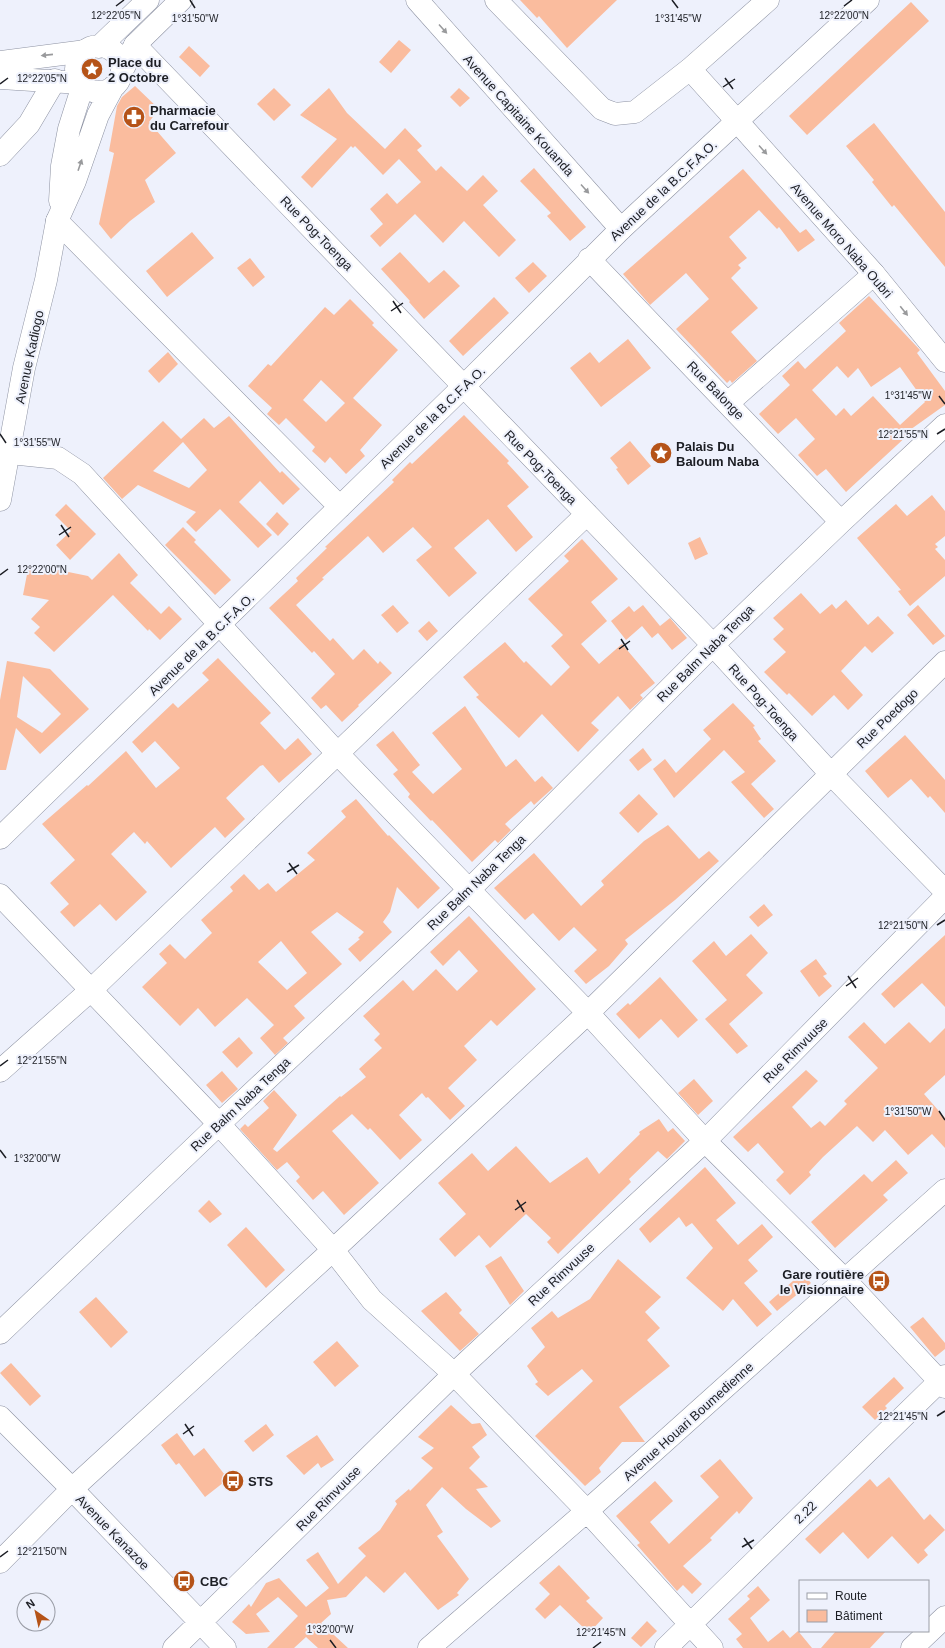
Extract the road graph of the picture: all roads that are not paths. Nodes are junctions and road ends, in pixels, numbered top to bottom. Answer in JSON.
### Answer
{"nodes":[{"id":1,"x":148,"y":0,"type":"edge"},
{"id":2,"x":181,"y":0,"type":"edge"},
{"id":3,"x":417,"y":0,"type":"edge"},
{"id":4,"x":496,"y":0,"type":"edge"},
{"id":5,"x":768,"y":0,"type":"edge"},
{"id":6,"x":868,"y":0,"type":"edge"},
{"id":7,"x":135,"y":45,"type":"junction"},
{"id":8,"x":92,"y":49,"type":"junction"},
{"id":9,"x":0,"y":62,"type":"edge"},
{"id":10,"x":690,"y":69,"type":"junction"},
{"id":11,"x":0,"y":78,"type":"edge"},
{"id":12,"x":118,"y":79,"type":"junction"},
{"id":13,"x":55,"y":80,"type":"junction"},
{"id":14,"x":82,"y":84,"type":"junction"},
{"id":15,"x":737,"y":122,"type":"junction"},
{"id":16,"x":0,"y":155,"type":"edge"},
{"id":17,"x":58,"y":218,"type":"junction"},
{"id":18,"x":621,"y":229,"type":"junction"},
{"id":19,"x":589,"y":259,"type":"junction"},
{"id":20,"x":874,"y":274,"type":"junction"},
{"id":21,"x":945,"y":361,"type":"edge"},
{"id":22,"x":464,"y":386,"type":"junction"},
{"id":23,"x":728,"y":403,"type":"junction"},
{"id":24,"x":945,"y":425,"type":"edge"},
{"id":25,"x":10,"y":453,"type":"junction"},
{"id":26,"x":0,"y":500,"type":"edge"},
{"id":27,"x":340,"y":507,"type":"junction"},
{"id":28,"x":586,"y":514,"type":"junction"},
{"id":29,"x":841,"y":522,"type":"junction"},
{"id":30,"x":221,"y":625,"type":"junction"},
{"id":31,"x":713,"y":645,"type":"junction"},
{"id":32,"x":945,"y":662,"type":"edge"},
{"id":33,"x":338,"y":754,"type":"junction"},
{"id":34,"x":830,"y":774,"type":"junction"},
{"id":35,"x":0,"y":838,"type":"edge"},
{"id":36,"x":469,"y":890,"type":"junction"},
{"id":37,"x":945,"y":891,"type":"edge"},
{"id":38,"x":0,"y":895,"type":"edge"},
{"id":39,"x":945,"y":897,"type":"edge"},
{"id":40,"x":91,"y":990,"type":"junction"},
{"id":41,"x":588,"y":1013,"type":"junction"},
{"id":42,"x":0,"y":1071,"type":"edge"},
{"id":43,"x":218,"y":1124,"type":"junction"},
{"id":44,"x":705,"y":1141,"type":"junction"},
{"id":45,"x":945,"y":1190,"type":"edge"},
{"id":46,"x":333,"y":1250,"type":"junction"},
{"id":47,"x":844,"y":1280,"type":"junction"},
{"id":48,"x":0,"y":1333,"type":"edge"},
{"id":49,"x":454,"y":1374,"type":"junction"},
{"id":50,"x":943,"y":1381,"type":"edge"},
{"id":51,"x":0,"y":1418,"type":"edge"},
{"id":52,"x":72,"y":1489,"type":"junction"},
{"id":53,"x":587,"y":1511,"type":"junction"},
{"id":54,"x":0,"y":1562,"type":"edge"},
{"id":55,"x":945,"y":1617,"type":"edge"},
{"id":56,"x":201,"y":1623,"type":"junction"},
{"id":57,"x":689,"y":1625,"type":"junction"},
{"id":58,"x":174,"y":1648,"type":"edge"},
{"id":59,"x":225,"y":1648,"type":"edge"},
{"id":60,"x":429,"y":1648,"type":"edge"},
{"id":61,"x":666,"y":1648,"type":"edge"},
{"id":62,"x":712,"y":1648,"type":"edge"},
{"id":63,"x":912,"y":1648,"type":"edge"}],
"edges":[{"from":1,"to":8,"type":"main road"},
{"from":2,"to":7,"type":"main road","name":"Avenue Kadiogo"},
{"from":3,"to":18,"type":"main road","name":"Avenue Capitaine Kouanda","one_way":true},
{"from":4,"to":10,"type":"main road"},
{"from":5,"to":10,"type":"main road"},
{"from":6,"to":15,"type":"main road","name":"Avenue de la B.C.F.A.O."},
{"from":7,"to":12,"type":"main road","name":"Avenue Kadiogo"},
{"from":7,"to":22,"type":"main road","name":"Rue Pog-Toenga"},
{"from":8,"to":9,"type":"main road","one_way":true},
{"from":8,"to":12,"type":"main road"},
{"from":8,"to":14,"type":"main road"},
{"from":10,"to":15,"type":"main road","name":"Avenue Moro Naba Oubri"},
{"from":11,"to":13,"type":"main road"},
{"from":12,"to":14,"type":"main road"},
{"from":17,"to":12,"type":"main road","name":"Avenue Kadiogo","one_way":true},
{"from":13,"to":14,"type":"main road"},
{"from":13,"to":16,"type":"main road"},
{"from":14,"to":17,"type":"main road","name":"Avenue Kadiogo"},
{"from":15,"to":18,"type":"main road","name":"Avenue de la B.C.F.A.O."},
{"from":15,"to":20,"type":"main road","name":"Avenue Moro Naba Oubri","one_way":true},
{"from":17,"to":25,"type":"main road","name":"Avenue Kadiogo"},
{"from":17,"to":27,"type":"main road"},
{"from":18,"to":19,"type":"main road","name":"Avenue de la B.C.F.A.O."},
{"from":19,"to":22,"type":"main road","name":"Avenue de la B.C.F.A.O."},
{"from":19,"to":23,"type":"main road","name":"Rue Balonge"},
{"from":20,"to":21,"type":"main road","name":"Avenue Moro Naba Oubri","one_way":true},
{"from":20,"to":23,"type":"main road"},
{"from":22,"to":27,"type":"main road","name":"Avenue de la B.C.F.A.O."},
{"from":22,"to":28,"type":"main road","name":"Rue Pog-Toenga"},
{"from":23,"to":29,"type":"main road","name":"Rue Balonge"},
{"from":24,"to":29,"type":"main road","name":"Rue Balm Naba Tenga"},
{"from":25,"to":26,"type":"main road","name":"Avenue Kadiogo"},
{"from":25,"to":30,"type":"main road"},
{"from":27,"to":30,"type":"main road","name":"Avenue de la B.C.F.A.O."},
{"from":28,"to":31,"type":"main road","name":"Rue Pog-Toenga"},
{"from":28,"to":33,"type":"main road"},
{"from":29,"to":31,"type":"main road","name":"Rue Balm Naba Tenga"},
{"from":30,"to":33,"type":"main road"},
{"from":30,"to":35,"type":"main road","name":"Avenue de la B.C.F.A.O."},
{"from":31,"to":34,"type":"main road","name":"Rue Pog-Toenga"},
{"from":31,"to":36,"type":"main road","name":"Rue Balm Naba Tenga"},
{"from":32,"to":34,"type":"main road","name":"Rue Poedogo"},
{"from":33,"to":36,"type":"main road"},
{"from":33,"to":40,"type":"main road"},
{"from":34,"to":37,"type":"main road","name":"Rue Pog-Toenga"},
{"from":34,"to":41,"type":"main road","name":"Rue Poedogo"},
{"from":36,"to":41,"type":"main road"},
{"from":36,"to":43,"type":"main road","name":"Rue Balm Naba Tenga"},
{"from":38,"to":40,"type":"main road"},
{"from":39,"to":44,"type":"main road","name":"Rue Rimvuuse"},
{"from":40,"to":42,"type":"main road"},
{"from":40,"to":43,"type":"main road"},
{"from":41,"to":44,"type":"main road"},
{"from":41,"to":46,"type":"main road","name":"Rue Poedogo"},
{"from":43,"to":46,"type":"main road"},
{"from":43,"to":48,"type":"main road","name":"Rue Balm Naba Tenga"},
{"from":44,"to":47,"type":"main road"},
{"from":44,"to":49,"type":"main road","name":"Rue Rimvuuse"},
{"from":45,"to":47,"type":"main road","name":"Avenue Houari Boumedienne"},
{"from":46,"to":49,"type":"main road"},
{"from":46,"to":52,"type":"main road","name":"Rue Poedogo"},
{"from":47,"to":50,"type":"main road"},
{"from":47,"to":53,"type":"main road","name":"Avenue Houari Boumedienne"},
{"from":49,"to":53,"type":"main road"},
{"from":49,"to":56,"type":"main road","name":"Rue Rimvuuse"},
{"from":50,"to":57,"type":"main road","name":"2.22"},
{"from":51,"to":52,"type":"main road","name":"Avenue Kanazoe"},
{"from":52,"to":54,"type":"main road","name":"Rue Poedogo"},
{"from":52,"to":56,"type":"main road","name":"Avenue Kanazoe"},
{"from":53,"to":57,"type":"main road"},
{"from":53,"to":60,"type":"main road","name":"Avenue Houari Boumedienne"},
{"from":55,"to":63,"type":"main road"},
{"from":56,"to":58,"type":"main road","name":"Rue Rimvuuse"},
{"from":56,"to":59,"type":"main road","name":"Avenue Kanazoe"},
{"from":57,"to":61,"type":"main road","name":"2.22"},
{"from":57,"to":62,"type":"main road"}]}
